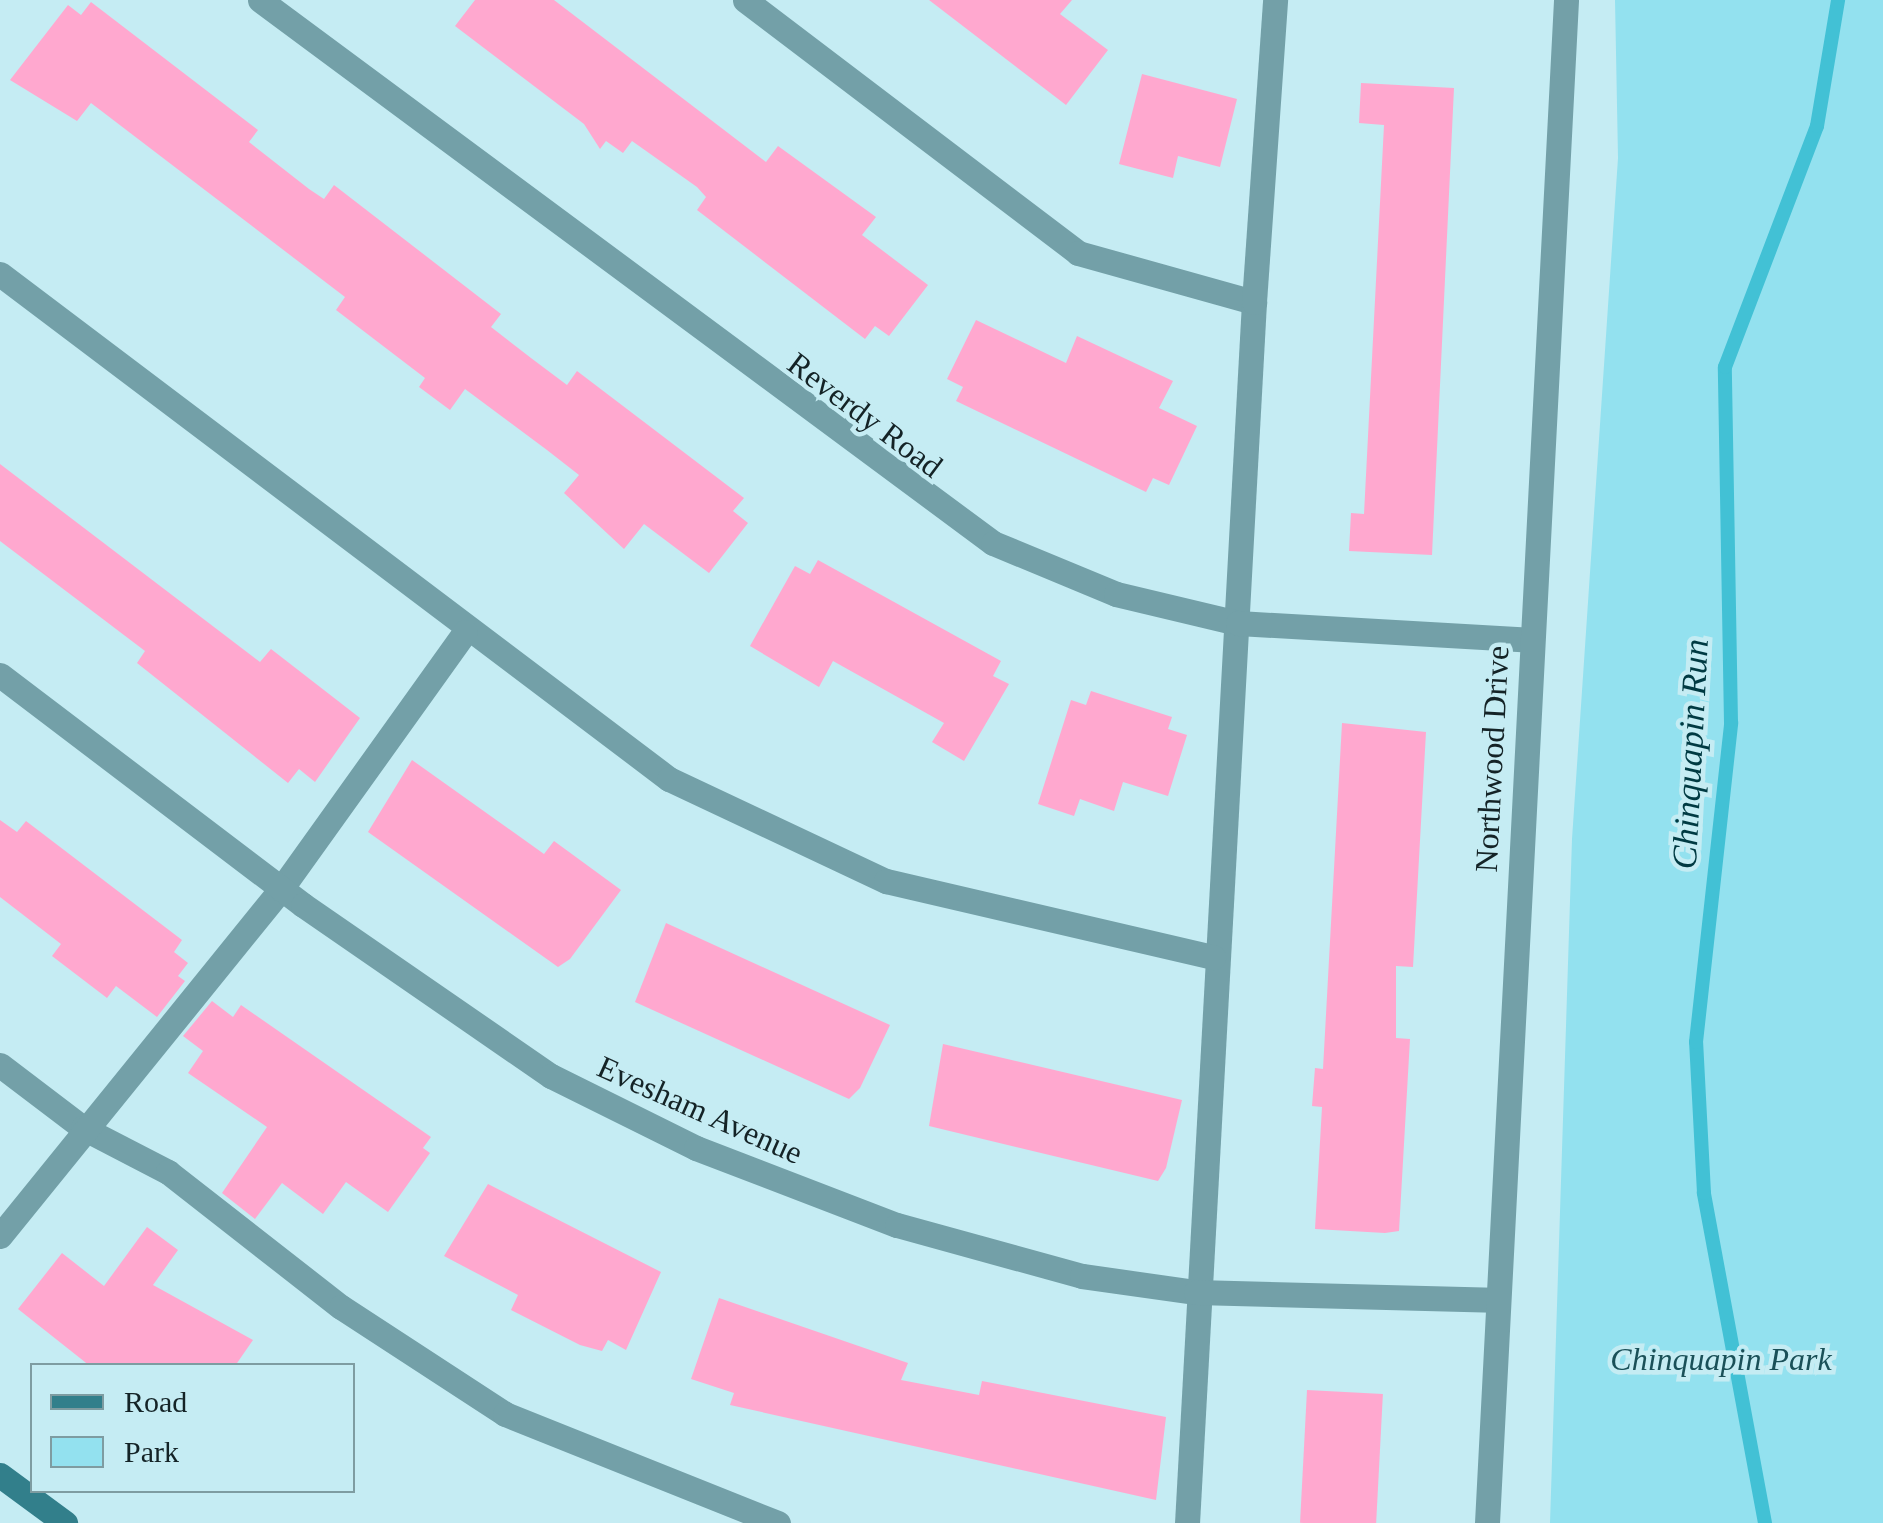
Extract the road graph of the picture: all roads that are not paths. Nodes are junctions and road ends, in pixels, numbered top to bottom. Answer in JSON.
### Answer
{"nodes":[{"id":1,"x":260,"y":0,"type":"edge"},
{"id":2,"x":745,"y":0,"type":"edge"},
{"id":3,"x":1275,"y":0,"type":"edge"},
{"id":4,"x":1566,"y":0,"type":"edge"},
{"id":5,"x":0,"y":274,"type":"edge"},
{"id":6,"x":1254,"y":302,"type":"junction"},
{"id":7,"x":1238,"y":622,"type":"junction"},
{"id":8,"x":466,"y":632,"type":"junction"},
{"id":9,"x":1532,"y":640,"type":"junction"},
{"id":10,"x":0,"y":676,"type":"edge"},
{"id":11,"x":281,"y":889,"type":"junction"},
{"id":12,"x":1213,"y":957,"type":"junction"},
{"id":13,"x":0,"y":1066,"type":"edge"},
{"id":14,"x":83,"y":1128,"type":"junction"},
{"id":15,"x":0,"y":1236,"type":"edge"},
{"id":16,"x":1196,"y":1292,"type":"junction"},
{"id":17,"x":1493,"y":1300,"type":"junction"},
{"id":18,"x":0,"y":1475,"type":"edge"},
{"id":19,"x":65,"y":1523,"type":"edge"},
{"id":20,"x":778,"y":1523,"type":"edge"},
{"id":21,"x":1187,"y":1523,"type":"edge"},
{"id":22,"x":1487,"y":1523,"type":"edge"}],
"edges":[{"from":1,"to":7,"type":"street","name":"Reverdy Road"},
{"from":2,"to":6,"type":"street"},
{"from":3,"to":6,"type":"street"},
{"from":4,"to":9,"type":"street","name":"Northwood Drive"},
{"from":5,"to":8,"type":"street"},
{"from":6,"to":7,"type":"street"},
{"from":7,"to":9,"type":"street","name":"Reverdy Road"},
{"from":7,"to":12,"type":"street"},
{"from":8,"to":11,"type":"street"},
{"from":8,"to":12,"type":"street"},
{"from":9,"to":17,"type":"street","name":"Northwood Drive"},
{"from":10,"to":11,"type":"street","name":"Evesham Avenue"},
{"from":11,"to":14,"type":"street"},
{"from":11,"to":16,"type":"street","name":"Evesham Avenue"},
{"from":12,"to":16,"type":"street"},
{"from":13,"to":14,"type":"street"},
{"from":14,"to":15,"type":"street"},
{"from":14,"to":20,"type":"street"},
{"from":16,"to":17,"type":"street","name":"Evesham Avenue"},
{"from":16,"to":21,"type":"street"},
{"from":17,"to":22,"type":"street","name":"Northwood Drive"},
{"from":18,"to":19,"type":"main road"}]}
